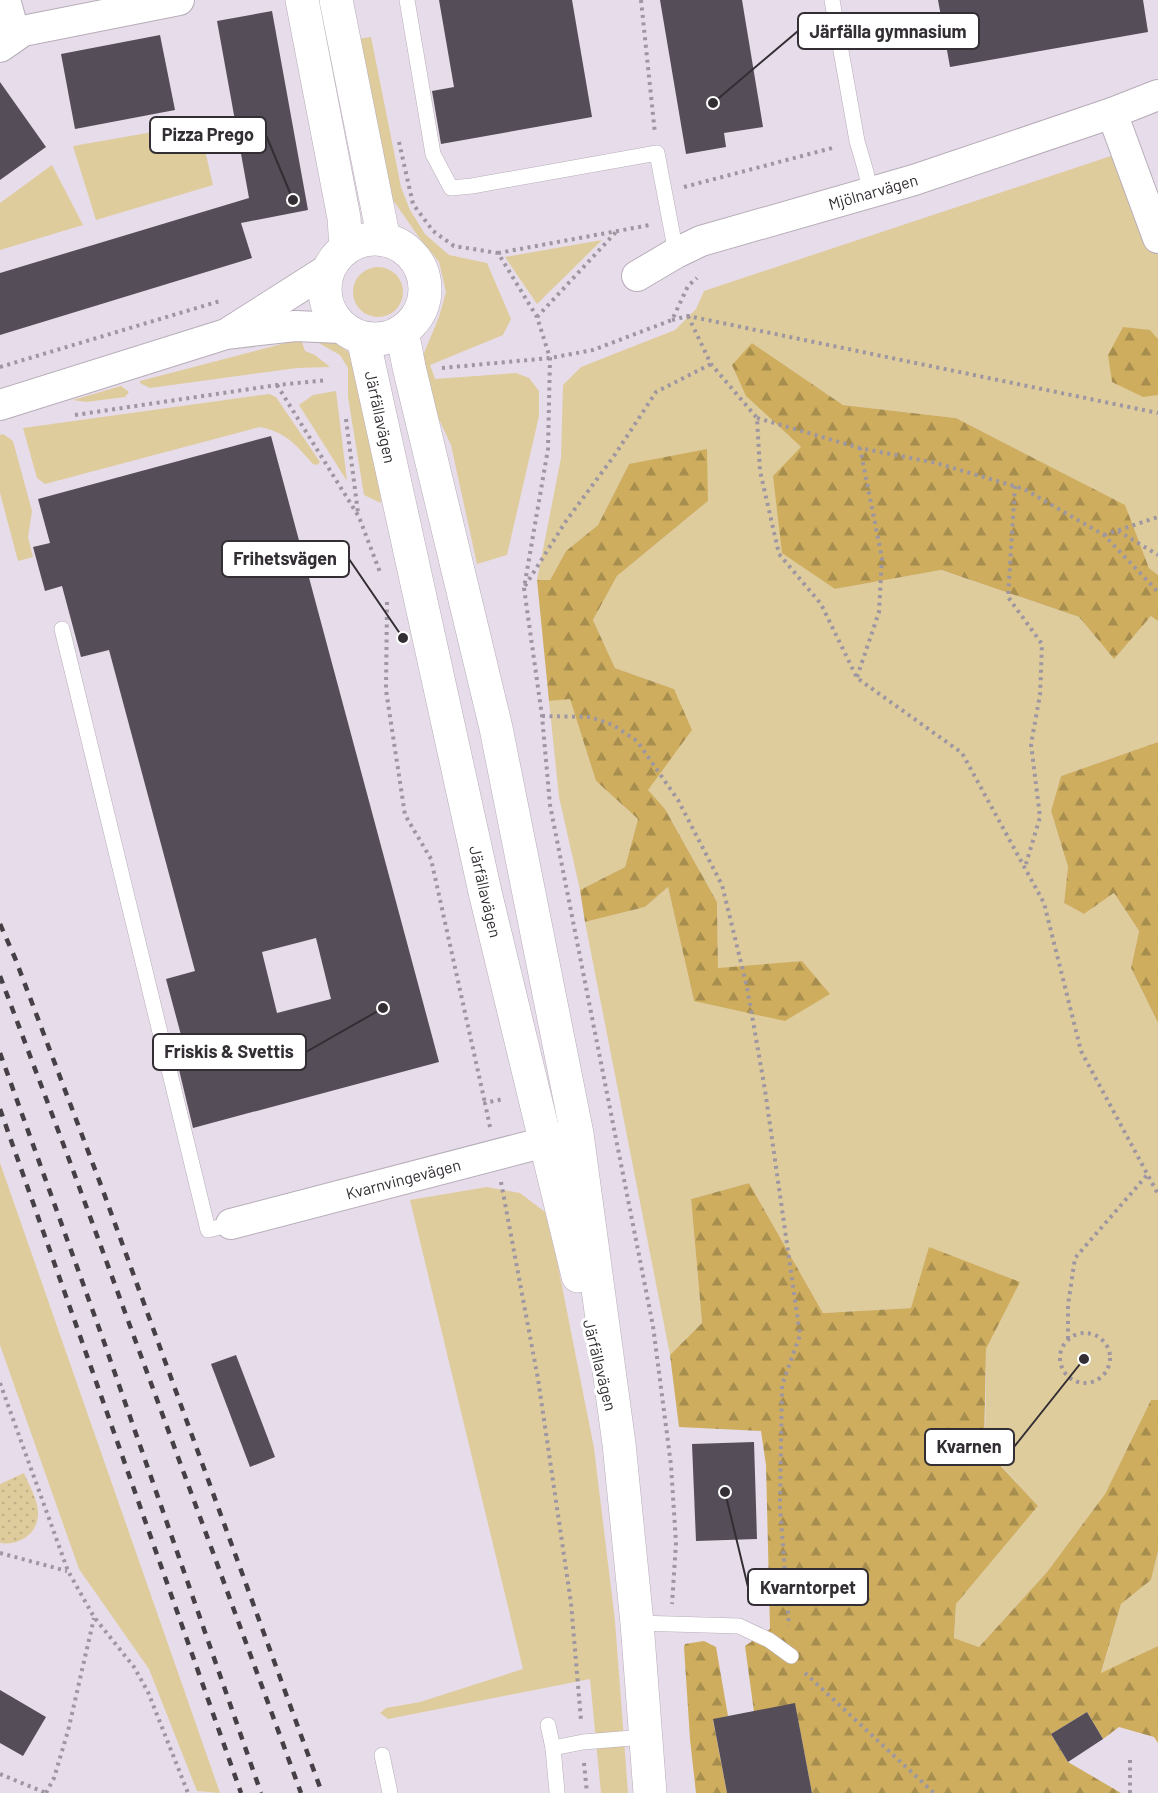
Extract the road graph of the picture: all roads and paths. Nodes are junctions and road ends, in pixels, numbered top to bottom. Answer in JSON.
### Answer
{"nodes":[{"id":1,"x":5,"y":0,"type":"edge"},
{"id":2,"x":179,"y":0,"type":"edge"},
{"id":3,"x":302,"y":0,"type":"edge"},
{"id":4,"x":336,"y":0,"type":"edge"},
{"id":5,"x":407,"y":0,"type":"edge"},
{"id":6,"x":641,"y":0,"type":"edge"},
{"id":7,"x":832,"y":0,"type":"edge"},
{"id":8,"x":8,"y":41,"type":"edge"},
{"id":9,"x":1158,"y":95,"type":"edge"},
{"id":10,"x":1112,"y":112,"type":"junction"},
{"id":11,"x":858,"y":141,"type":"junction"},
{"id":12,"x":657,"y":153,"type":"junction"},
{"id":13,"x":665,"y":192,"type":"junction"},
{"id":14,"x":870,"y":194,"type":"junction"},
{"id":15,"x":616,"y":232,"type":"dead end"},
{"id":16,"x":1158,"y":238,"type":"edge"},
{"id":17,"x":384,"y":240,"type":"junction"},
{"id":18,"x":676,"y":253,"type":"junction"},
{"id":19,"x":338,"y":258,"type":"junction"},
{"id":20,"x":705,"y":271,"type":"dead end"},
{"id":21,"x":637,"y":276,"type":"dead end"},
{"id":22,"x":228,"y":298,"type":"dead end"},
{"id":23,"x":688,"y":316,"type":"junction"},
{"id":24,"x":537,"y":317,"type":"dead end"},
{"id":25,"x":672,"y":320,"type":"junction"},
{"id":26,"x":402,"y":331,"type":"junction"},
{"id":27,"x":353,"y":333,"type":"junction"},
{"id":28,"x":226,"y":334,"type":"junction"},
{"id":29,"x":550,"y":358,"type":"junction"},
{"id":30,"x":711,"y":364,"type":"junction"},
{"id":31,"x":0,"y":367,"type":"edge"},
{"id":32,"x":433,"y":369,"type":"dead end"},
{"id":33,"x":327,"y":380,"type":"dead end"},
{"id":34,"x":277,"y":384,"type":"junction"},
{"id":35,"x":0,"y":405,"type":"edge"},
{"id":36,"x":345,"y":411,"type":"dead end"},
{"id":37,"x":1158,"y":413,"type":"edge"},
{"id":38,"x":70,"y":416,"type":"dead end"},
{"id":39,"x":757,"y":418,"type":"junction"},
{"id":40,"x":860,"y":448,"type":"junction"},
{"id":41,"x":1015,"y":486,"type":"junction"},
{"id":42,"x":359,"y":517,"type":"junction"},
{"id":43,"x":1158,"y":517,"type":"edge"},
{"id":44,"x":1118,"y":530,"type":"junction"},
{"id":45,"x":1104,"y":535,"type":"junction"},
{"id":46,"x":1158,"y":555,"type":"edge"},
{"id":47,"x":384,"y":581,"type":"dead end"},
{"id":48,"x":524,"y":588,"type":"junction"},
{"id":49,"x":388,"y":592,"type":"dead end"},
{"id":50,"x":1158,"y":592,"type":"edge"},
{"id":51,"x":62,"y":629,"type":"dead end"},
{"id":52,"x":856,"y":678,"type":"junction"},
{"id":53,"x":542,"y":716,"type":"junction"},
{"id":54,"x":1026,"y":864,"type":"dead end"},
{"id":55,"x":603,"y":1076,"type":"junction"},
{"id":56,"x":567,"y":1086,"type":"junction"},
{"id":57,"x":533,"y":1093,"type":"junction"},
{"id":58,"x":485,"y":1103,"type":"junction"},
{"id":59,"x":577,"y":1134,"type":"junction"},
{"id":60,"x":545,"y":1142,"type":"junction"},
{"id":61,"x":496,"y":1155,"type":"junction"},
{"id":62,"x":1148,"y":1174,"type":"junction"},
{"id":63,"x":1158,"y":1194,"type":"edge"},
{"id":64,"x":231,"y":1224,"type":"joint"},
{"id":65,"x":1068,"y":1339,"type":"junction"},
{"id":66,"x":0,"y":1383,"type":"edge"},
{"id":67,"x":619,"y":1444,"type":"junction"},
{"id":68,"x":0,"y":1553,"type":"edge"},
{"id":69,"x":68,"y":1571,"type":"junction"},
{"id":70,"x":94,"y":1617,"type":"junction"},
{"id":71,"x":637,"y":1623,"type":"junction"},
{"id":72,"x":671,"y":1624,"type":"junction"},
{"id":73,"x":791,"y":1656,"type":"junction"},
{"id":74,"x":548,"y":1725,"type":"dead end"},
{"id":75,"x":645,"y":1737,"type":"junction"},
{"id":76,"x":583,"y":1742,"type":"junction"},
{"id":77,"x":553,"y":1748,"type":"junction"},
{"id":78,"x":382,"y":1755,"type":"dead end"},
{"id":79,"x":1130,"y":1760,"type":"dead end"},
{"id":80,"x":0,"y":1774,"type":"edge"},
{"id":81,"x":557,"y":1792,"type":"edge"},
{"id":82,"x":46,"y":1793,"type":"edge"},
{"id":83,"x":188,"y":1793,"type":"edge"},
{"id":84,"x":390,"y":1793,"type":"edge"},
{"id":85,"x":587,"y":1793,"type":"edge"},
{"id":86,"x":650,"y":1793,"type":"edge"},
{"id":87,"x":934,"y":1793,"type":"edge"},
{"id":88,"x":1130,"y":1793,"type":"edge"}],
"edges":[{"from":1,"to":8,"type":"street"},
{"from":2,"to":8,"type":"street"},
{"from":3,"to":19,"type":"street"},
{"from":4,"to":17,"type":"street"},
{"from":5,"to":12,"type":"lane"},
{"from":6,"to":12,"type":"path"},
{"from":7,"to":11,"type":"lane"},
{"from":9,"to":10,"type":"street","name":"Mjölnarvägen"},
{"from":10,"to":14,"type":"street","name":"Mjölnarvägen"},
{"from":10,"to":16,"type":"street"},
{"from":11,"to":13,"type":"path"},
{"from":11,"to":14,"type":"lane"},
{"from":12,"to":13,"type":"lane"},
{"from":13,"to":18,"type":"lane"},
{"from":14,"to":18,"type":"street","name":"Mjölnarvägen"},
{"from":15,"to":24,"type":"path"},
{"from":17,"to":19,"type":"street"},
{"from":17,"to":26,"type":"street"},
{"from":18,"to":21,"type":"street","name":"Mjölnarvägen"},
{"from":19,"to":27,"type":"street"},
{"from":19,"to":28,"type":"street"},
{"from":20,"to":25,"type":"path"},
{"from":22,"to":31,"type":"path"},
{"from":23,"to":25,"type":"path"},
{"from":23,"to":30,"type":"path"},
{"from":23,"to":37,"type":"path"},
{"from":25,"to":29,"type":"path"},
{"from":26,"to":27,"type":"street"},
{"from":26,"to":56,"type":"street","name":"Järfällavägen"},
{"from":27,"to":28,"type":"street"},
{"from":27,"to":57,"type":"street","name":"Järfällavägen"},
{"from":28,"to":35,"type":"street"},
{"from":29,"to":32,"type":"path"},
{"from":29,"to":48,"type":"path"},
{"from":30,"to":39,"type":"path"},
{"from":30,"to":48,"type":"path"},
{"from":33,"to":34,"type":"path"},
{"from":34,"to":38,"type":"path"},
{"from":34,"to":42,"type":"path"},
{"from":36,"to":42,"type":"path"},
{"from":39,"to":40,"type":"path"},
{"from":39,"to":52,"type":"path"},
{"from":40,"to":41,"type":"path"},
{"from":40,"to":52,"type":"path"},
{"from":41,"to":45,"type":"path"},
{"from":41,"to":54,"type":"path"},
{"from":42,"to":47,"type":"path"},
{"from":43,"to":44,"type":"path"},
{"from":44,"to":45,"type":"path"},
{"from":44,"to":46,"type":"path"},
{"from":45,"to":50,"type":"path"},
{"from":48,"to":53,"type":"path"},
{"from":49,"to":58,"type":"path"},
{"from":51,"to":64,"type":"lane"},
{"from":52,"to":62,"type":"path"},
{"from":53,"to":55,"type":"path"},
{"from":53,"to":73,"type":"path"},
{"from":55,"to":56,"type":"path"},
{"from":55,"to":72,"type":"path"},
{"from":56,"to":59,"type":"street","name":"Järfällavägen"},
{"from":57,"to":58,"type":"path"},
{"from":57,"to":60,"type":"street","name":"Järfällavägen"},
{"from":58,"to":61,"type":"path"},
{"from":59,"to":60,"type":"street","name":"Kvarnvingevägen"},
{"from":59,"to":67,"type":"street","name":"Järfällavägen"},
{"from":60,"to":61,"type":"street","name":"Kvarnvingevägen"},
{"from":60,"to":67,"type":"street","name":"Järfällavägen"},
{"from":61,"to":64,"type":"street","name":"Kvarnvingevägen"},
{"from":61,"to":76,"type":"path"},
{"from":62,"to":63,"type":"path"},
{"from":62,"to":65,"type":"path"},
{"from":65,"to":65,"type":"path"},
{"from":66,"to":69,"type":"path"},
{"from":67,"to":71,"type":"street","name":"Järfällavägen"},
{"from":68,"to":69,"type":"path"},
{"from":69,"to":70,"type":"path"},
{"from":70,"to":82,"type":"path"},
{"from":70,"to":83,"type":"path"},
{"from":71,"to":72,"type":"lane"},
{"from":71,"to":75,"type":"street","name":"Järfällavägen"},
{"from":72,"to":73,"type":"lane"},
{"from":73,"to":87,"type":"path"},
{"from":74,"to":77,"type":"lane"},
{"from":75,"to":76,"type":"lane"},
{"from":75,"to":86,"type":"street","name":"Järfällavägen"},
{"from":76,"to":77,"type":"lane"},
{"from":76,"to":85,"type":"path"},
{"from":77,"to":81,"type":"lane"},
{"from":78,"to":84,"type":"lane"},
{"from":79,"to":88,"type":"path"},
{"from":80,"to":82,"type":"path"}]}
